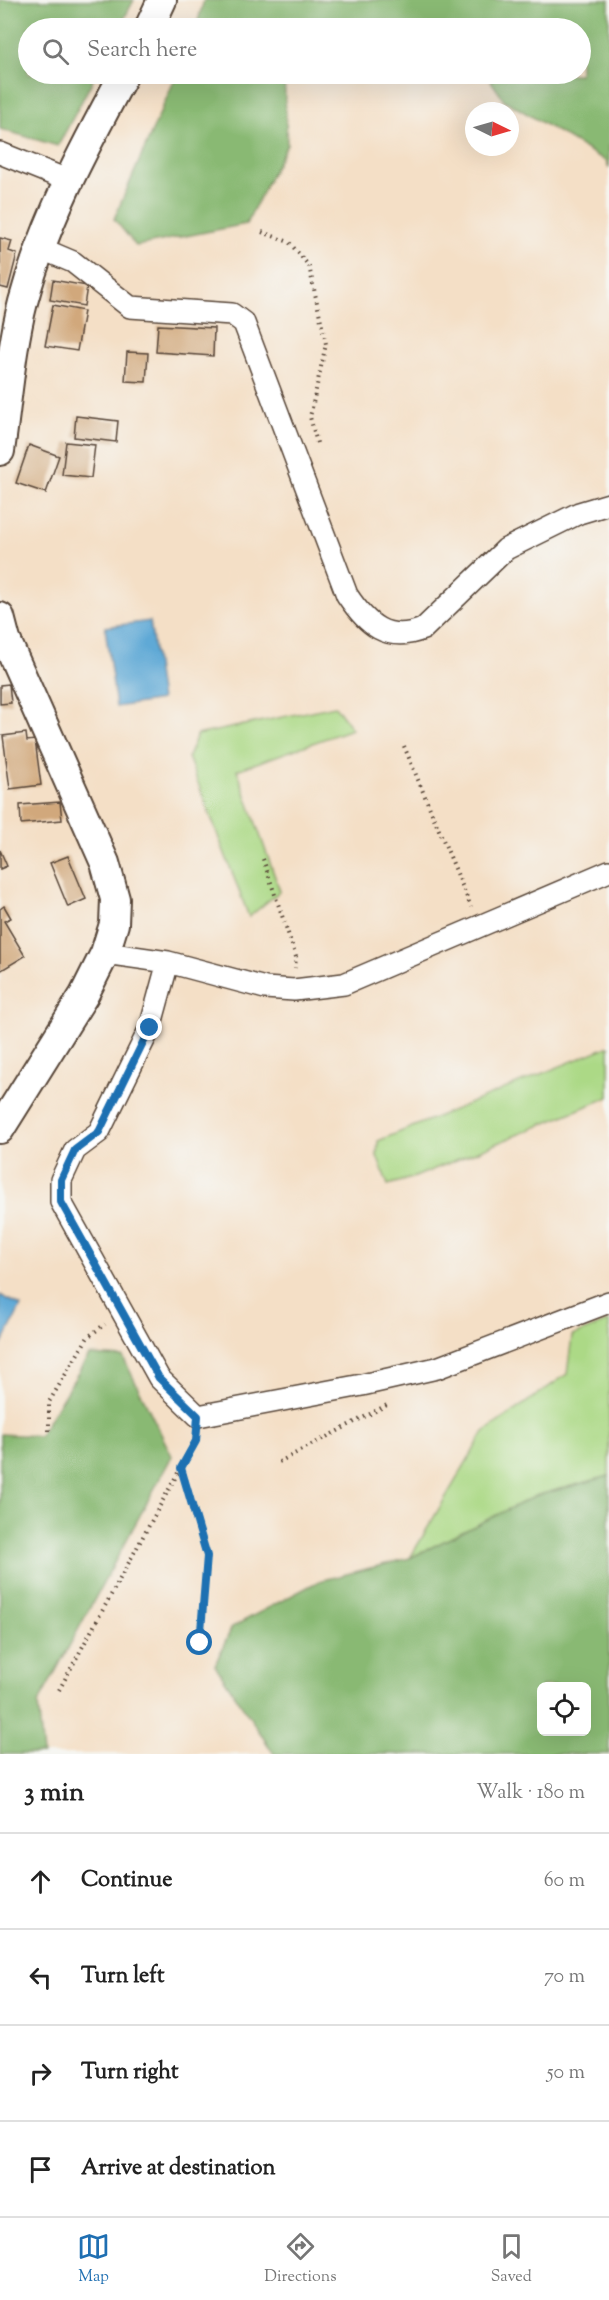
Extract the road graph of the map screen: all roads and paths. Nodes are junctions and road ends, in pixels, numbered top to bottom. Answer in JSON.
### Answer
{"nodes":[{"id":1,"x":162,"y":0,"type":"edge"},
{"id":2,"x":154,"y":18,"type":"edge"},
{"id":3,"x":119,"y":84,"type":"edge"},
{"id":4,"x":0,"y":153,"type":"edge"},
{"id":5,"x":67,"y":180,"type":"junction"},
{"id":6,"x":262,"y":232,"type":"dead end"},
{"id":7,"x":40,"y":248,"type":"junction"},
{"id":8,"x":318,"y":450,"type":"dead end"},
{"id":9,"x":0,"y":451,"type":"edge"},
{"id":10,"x":609,"y":504,"type":"edge"},
{"id":11,"x":0,"y":617,"type":"edge"},
{"id":12,"x":404,"y":746,"type":"dead end"},
{"id":13,"x":263,"y":859,"type":"dead end"},
{"id":14,"x":609,"y":871,"type":"edge"},
{"id":15,"x":479,"y":927,"type":"junction"},
{"id":16,"x":105,"y":953,"type":"junction"},
{"id":17,"x":168,"y":962,"type":"junction"},
{"id":18,"x":294,"y":990,"type":"junction"},
{"id":19,"x":0,"y":1129,"type":"edge"},
{"id":20,"x":609,"y":1302,"type":"edge"},
{"id":21,"x":122,"y":1311,"type":"junction"},
{"id":22,"x":390,"y":1403,"type":"dead end"},
{"id":23,"x":198,"y":1416,"type":"junction"},
{"id":24,"x":49,"y":1431,"type":"dead end"},
{"id":25,"x":279,"y":1462,"type":"dead end"},
{"id":26,"x":181,"y":1468,"type":"junction"},
{"id":27,"x":200,"y":1643,"type":"dead end"},
{"id":28,"x":60,"y":1690,"type":"dead end"}],
"edges":[{"from":1,"to":2,"type":"street"},
{"from":3,"to":5,"type":"street"},
{"from":4,"to":5,"type":"street"},
{"from":5,"to":7,"type":"street"},
{"from":6,"to":8,"type":"path"},
{"from":7,"to":9,"type":"street"},
{"from":7,"to":10,"type":"street"},
{"from":11,"to":16,"type":"street"},
{"from":12,"to":15,"type":"path"},
{"from":13,"to":18,"type":"path"},
{"from":14,"to":15,"type":"street"},
{"from":15,"to":18,"type":"street"},
{"from":16,"to":17,"type":"street"},
{"from":16,"to":19,"type":"street"},
{"from":17,"to":18,"type":"street"},
{"from":17,"to":21,"type":"street"},
{"from":20,"to":23,"type":"street"},
{"from":21,"to":23,"type":"street"},
{"from":21,"to":24,"type":"path"},
{"from":22,"to":25,"type":"path"},
{"from":23,"to":26,"type":"path"},
{"from":26,"to":27,"type":"path"},
{"from":26,"to":28,"type":"path"}]}
